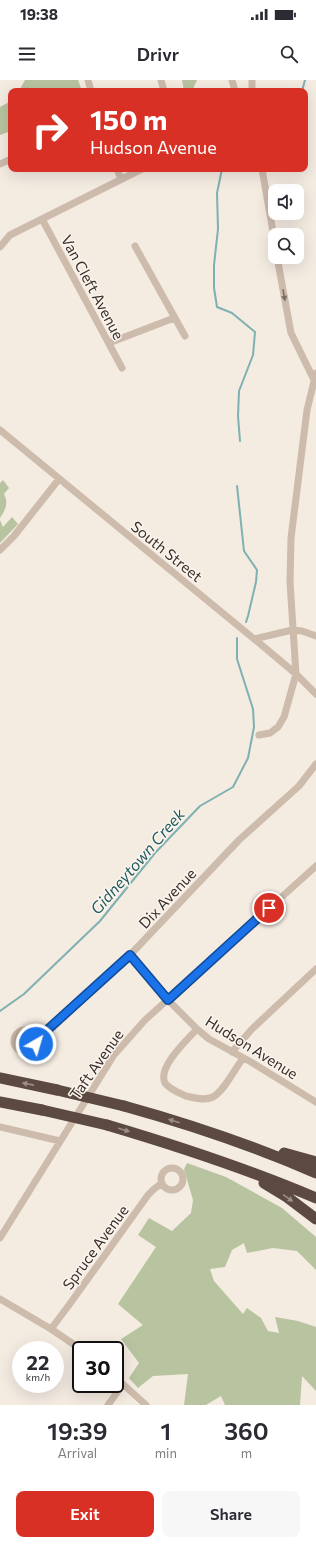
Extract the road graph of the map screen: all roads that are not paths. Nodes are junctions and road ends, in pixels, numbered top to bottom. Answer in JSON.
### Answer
{"nodes":[{"id":1,"x":118,"y":172,"type":"edge"},
{"id":2,"x":136,"y":172,"type":"edge"},
{"id":3,"x":263,"y":172,"type":"edge"},
{"id":4,"x":121,"y":179,"type":"junction"},
{"id":5,"x":42,"y":219,"type":"junction"},
{"id":6,"x":272,"y":228,"type":"edge"},
{"id":7,"x":135,"y":246,"type":"dead end"},
{"id":8,"x":0,"y":247,"type":"edge"},
{"id":9,"x":278,"y":264,"type":"edge"},
{"id":10,"x":174,"y":318,"type":"junction"},
{"id":11,"x":185,"y":336,"type":"dead end"},
{"id":12,"x":109,"y":343,"type":"junction"},
{"id":13,"x":122,"y":368,"type":"dead end"},
{"id":14,"x":315,"y":378,"type":"edge"},
{"id":15,"x":0,"y":430,"type":"edge"},
{"id":16,"x":60,"y":479,"type":"junction"},
{"id":17,"x":0,"y":550,"type":"edge"},
{"id":18,"x":292,"y":630,"type":"junction"},
{"id":19,"x":316,"y":636,"type":"edge"},
{"id":20,"x":254,"y":639,"type":"junction"},
{"id":21,"x":296,"y":674,"type":"junction"},
{"id":22,"x":316,"y":694,"type":"edge"},
{"id":23,"x":259,"y":735,"type":"dead end"},
{"id":24,"x":316,"y":764,"type":"edge"},
{"id":25,"x":314,"y":772,"type":"edge"},
{"id":26,"x":316,"y":866,"type":"edge"},
{"id":27,"x":130,"y":955,"type":"junction"},
{"id":28,"x":316,"y":969,"type":"edge"},
{"id":29,"x":168,"y":1000,"type":"junction"},
{"id":30,"x":197,"y":1029,"type":"junction"},
{"id":31,"x":36,"y":1037,"type":"dead end"},
{"id":32,"x":232,"y":1052,"type":"junction"},
{"id":33,"x":243,"y":1058,"type":"junction"},
{"id":34,"x":0,"y":1078,"type":"edge"},
{"id":35,"x":0,"y":1102,"type":"edge"},
{"id":36,"x":316,"y":1102,"type":"edge"},
{"id":37,"x":0,"y":1128,"type":"edge"},
{"id":38,"x":211,"y":1133,"type":"junction"},
{"id":39,"x":60,"y":1141,"type":"junction"},
{"id":40,"x":204,"y":1155,"type":"junction"},
{"id":41,"x":316,"y":1162,"type":"edge"},
{"id":42,"x":316,"y":1173,"type":"edge"},
{"id":43,"x":162,"y":1183,"type":"dead end"},
{"id":44,"x":316,"y":1198,"type":"edge"},
{"id":45,"x":316,"y":1219,"type":"edge"},
{"id":46,"x":0,"y":1238,"type":"edge"},
{"id":47,"x":0,"y":1299,"type":"edge"},
{"id":48,"x":51,"y":1328,"type":"junction"},
{"id":49,"x":72,"y":1343,"type":"edge"},
{"id":50,"x":124,"y":1385,"type":"edge"},
{"id":51,"x":117,"y":1393,"type":"edge"},
{"id":52,"x":108,"y":1405,"type":"edge"},
{"id":53,"x":146,"y":1405,"type":"edge"}],
"edges":[{"from":1,"to":4,"type":"street"},
{"from":2,"to":4,"type":"street"},
{"from":3,"to":6,"type":"street"},
{"from":4,"to":5,"type":"street"},
{"from":5,"to":8,"type":"street"},
{"from":5,"to":12,"type":"street","name":"Van Cleft Avenue"},
{"from":7,"to":10,"type":"street"},
{"from":9,"to":14,"type":"street","one_way":true},
{"from":10,"to":11,"type":"street"},
{"from":10,"to":12,"type":"street"},
{"from":12,"to":13,"type":"street","name":"Van Cleft Avenue"},
{"from":14,"to":18,"type":"street"},
{"from":15,"to":16,"type":"street","name":"South Street"},
{"from":16,"to":17,"type":"street"},
{"from":16,"to":20,"type":"street","name":"South Street"},
{"from":18,"to":19,"type":"street"},
{"from":18,"to":20,"type":"street"},
{"from":18,"to":21,"type":"street"},
{"from":20,"to":21,"type":"street","name":"South Street"},
{"from":21,"to":22,"type":"street","name":"South Street"},
{"from":21,"to":23,"type":"street"},
{"from":24,"to":25,"type":"street","name":"Dix Avenue"},
{"from":25,"to":27,"type":"street","name":"Dix Avenue"},
{"from":26,"to":29,"type":"street","name":"Taft Avenue"},
{"from":27,"to":29,"type":"street","name":"Hudson Avenue"},
{"from":27,"to":31,"type":"street","name":"Dix Avenue"},
{"from":28,"to":32,"type":"street"},
{"from":29,"to":30,"type":"street","name":"Hudson Avenue"},
{"from":29,"to":39,"type":"street","name":"Taft Avenue"},
{"from":30,"to":32,"type":"street","name":"Hudson Avenue"},
{"from":30,"to":33,"type":"street"},
{"from":32,"to":33,"type":"street","name":"Hudson Avenue"},
{"from":33,"to":36,"type":"street","name":"Hudson Avenue"},
{"from":38,"to":34,"type":"highway","one_way":true,"bridge":true},
{"from":35,"to":40,"type":"highway","one_way":true,"bridge":true},
{"from":37,"to":39,"type":"street"},
{"from":38,"to":41,"type":"highway"},
{"from":38,"to":42,"type":"highway"},
{"from":39,"to":46,"type":"street","name":"Taft Avenue"},
{"from":40,"to":44,"type":"highway"},
{"from":40,"to":45,"type":"highway","one_way":true},
{"from":43,"to":48,"type":"street","name":"Spruce Avenue"},
{"from":47,"to":48,"type":"street"},
{"from":48,"to":49,"type":"street"},
{"from":50,"to":53,"type":"street"},
{"from":51,"to":52,"type":"street"}]}
